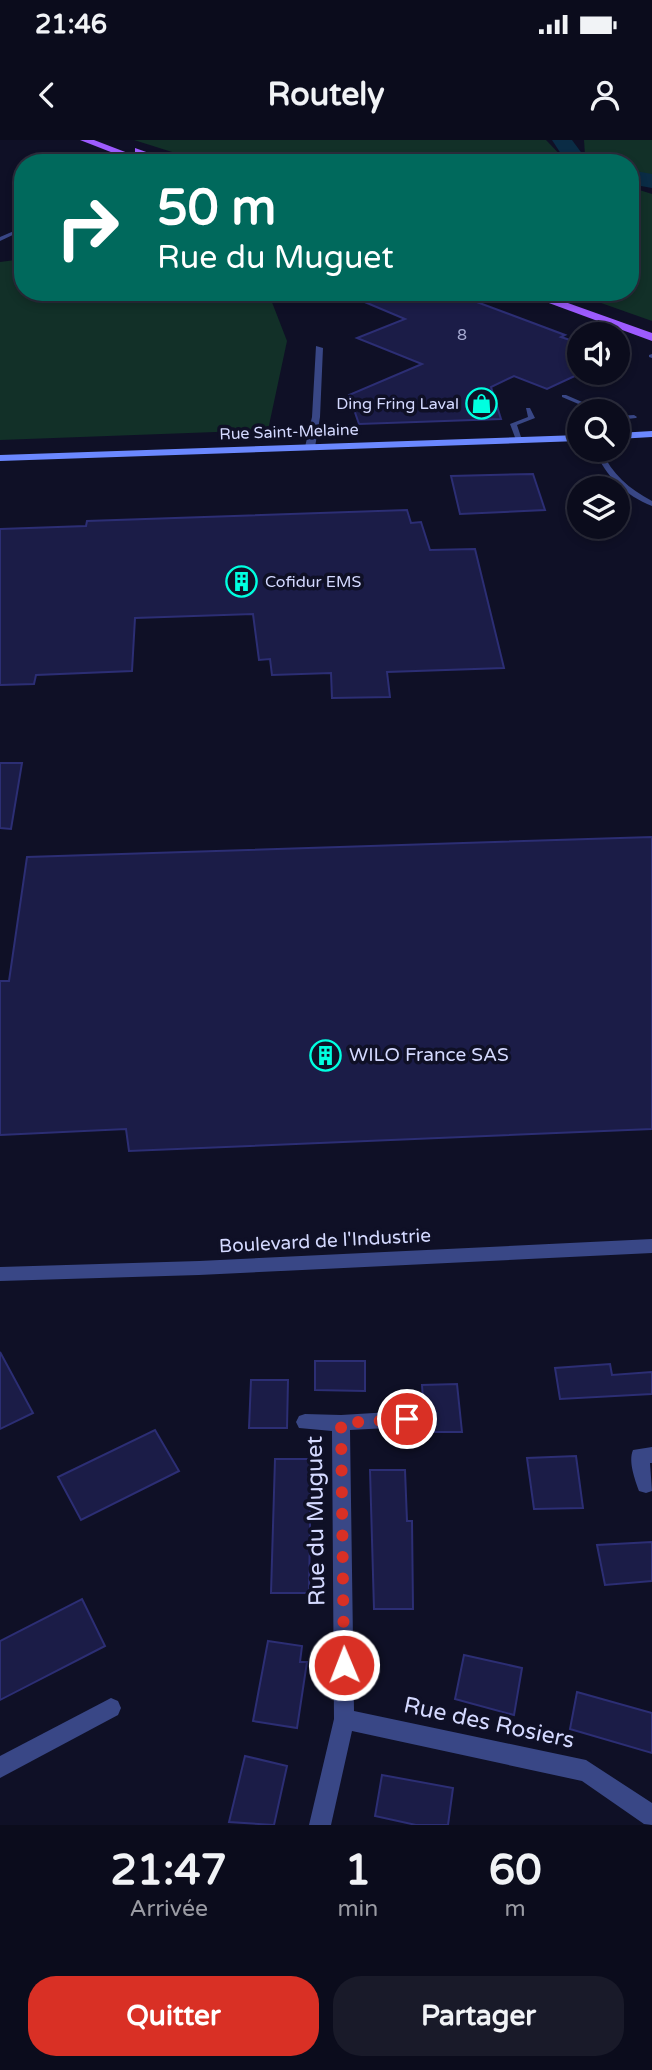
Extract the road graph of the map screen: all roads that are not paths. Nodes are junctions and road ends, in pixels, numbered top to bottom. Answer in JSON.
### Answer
{"nodes":[{"id":1,"x":85,"y":140,"type":"edge"},
{"id":2,"x":109,"y":140,"type":"edge"},
{"id":3,"x":124,"y":154,"type":"edge"},
{"id":4,"x":147,"y":154,"type":"edge"},
{"id":5,"x":550,"y":301,"type":"edge"},
{"id":6,"x":652,"y":337,"type":"edge"},
{"id":7,"x":319,"y":348,"type":"dead end"},
{"id":8,"x":565,"y":396,"type":"dead end"},
{"id":9,"x":571,"y":399,"type":"edge"},
{"id":10,"x":528,"y":409,"type":"dead end"},
{"id":11,"x":630,"y":417,"type":"edge"},
{"id":12,"x":634,"y":417,"type":"dead end"},
{"id":13,"x":652,"y":435,"type":"edge"},
{"id":14,"x":630,"y":436,"type":"edge"},
{"id":15,"x":567,"y":438,"type":"edge"},
{"id":16,"x":519,"y":440,"type":"junction"},
{"id":17,"x":310,"y":447,"type":"junction"},
{"id":18,"x":0,"y":458,"type":"edge"},
{"id":19,"x":605,"y":462,"type":"edge"},
{"id":20,"x":652,"y":504,"type":"edge"},
{"id":21,"x":652,"y":1246,"type":"edge"},
{"id":22,"x":0,"y":1274,"type":"edge"},
{"id":23,"x":407,"y":1419,"type":"dead end"},
{"id":24,"x":305,"y":1422,"type":"dead end"},
{"id":25,"x":341,"y":1423,"type":"junction"},
{"id":26,"x":652,"y":1455,"type":"edge"},
{"id":27,"x":646,"y":1485,"type":"dead end"},
{"id":28,"x":111,"y":1708,"type":"dead end"},
{"id":29,"x":344,"y":1719,"type":"junction"},
{"id":30,"x":0,"y":1767,"type":"edge"},
{"id":31,"x":652,"y":1816,"type":"edge"},
{"id":32,"x":320,"y":1825,"type":"edge"}],
"edges":[{"from":1,"to":3,"type":"main road"},
{"from":2,"to":4,"type":"main road"},
{"from":5,"to":6,"type":"main road"},
{"from":7,"to":17,"type":"street"},
{"from":8,"to":9,"type":"lane"},
{"from":10,"to":16,"type":"lane"},
{"from":11,"to":12,"type":"lane"},
{"from":13,"to":14,"type":"main road"},
{"from":15,"to":16,"type":"main road","name":"Rue Saint-Melaine"},
{"from":16,"to":17,"type":"main road","name":"Rue Saint-Melaine"},
{"from":17,"to":18,"type":"main road","name":"Rue Saint-Melaine"},
{"from":19,"to":20,"type":"lane"},
{"from":21,"to":22,"type":"street","name":"Boulevard de l'Industrie"},
{"from":23,"to":25,"type":"street","name":"Rue du Muguet"},
{"from":24,"to":25,"type":"street","name":"Rue du Muguet"},
{"from":25,"to":29,"type":"street","name":"Rue du Muguet"},
{"from":26,"to":27,"type":"street"},
{"from":28,"to":30,"type":"street"},
{"from":29,"to":31,"type":"street","name":"Rue des Rosiers"},
{"from":29,"to":32,"type":"street","name":"Rue du Muguet"}]}
